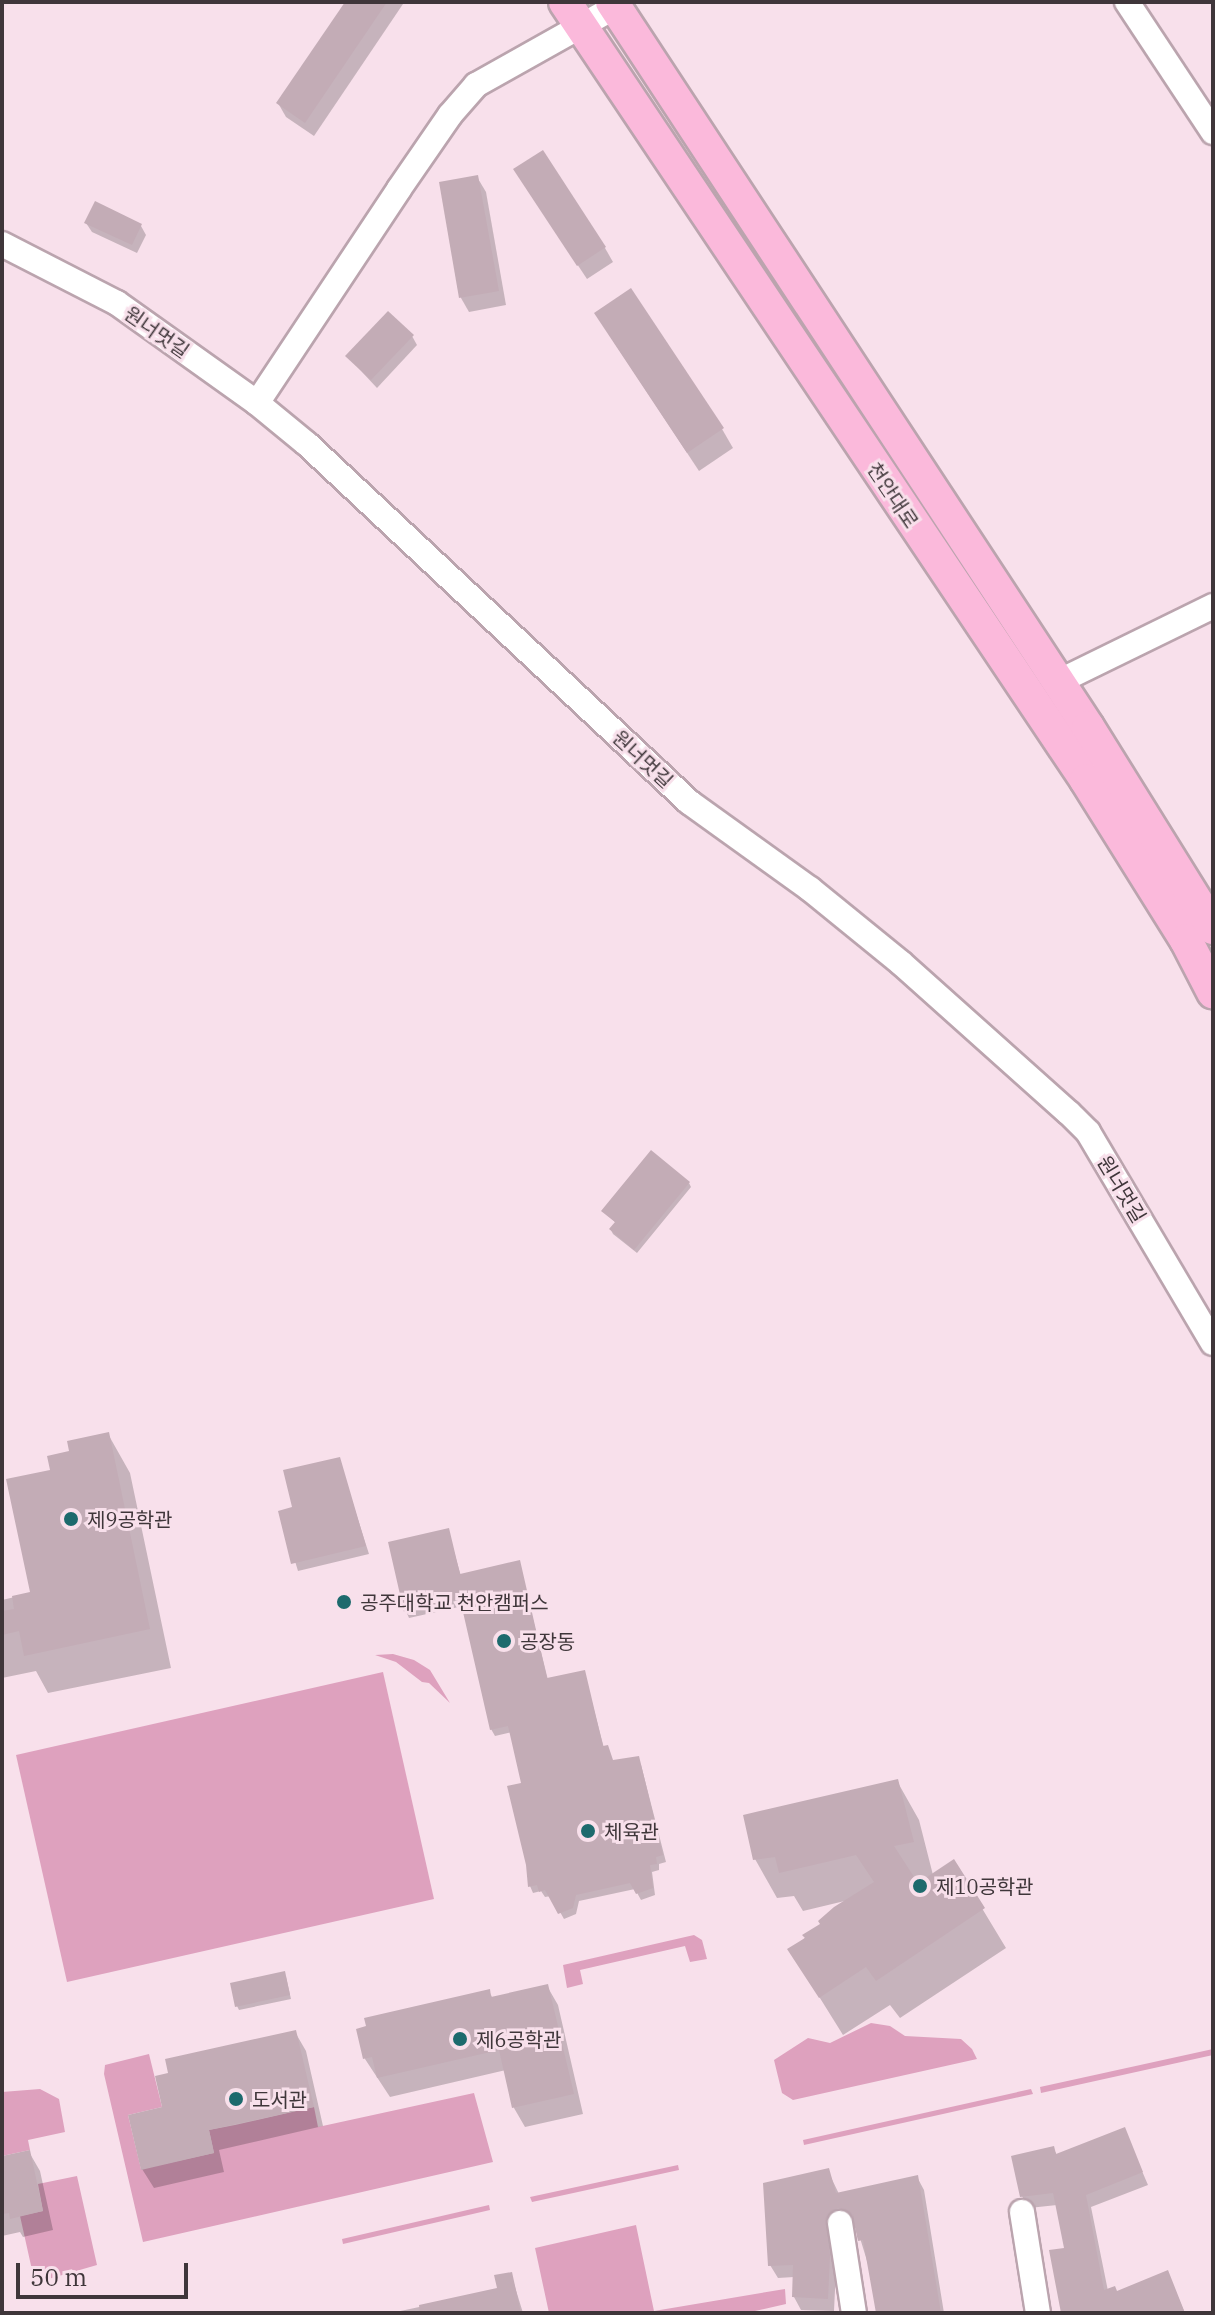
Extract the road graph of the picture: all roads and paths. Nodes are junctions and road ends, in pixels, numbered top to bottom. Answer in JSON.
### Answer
{"nodes":[{"id":1,"x":1127,"y":2,"type":"edge"},
{"id":2,"x":613,"y":5,"type":"edge"},
{"id":3,"x":573,"y":14,"type":"edge"},
{"id":4,"x":1213,"y":132,"type":"edge"},
{"id":5,"x":2,"y":244,"type":"edge"},
{"id":6,"x":257,"y":403,"type":"junction"},
{"id":7,"x":1213,"y":606,"type":"edge"},
{"id":8,"x":1058,"y":682,"type":"junction"},
{"id":9,"x":1213,"y":928,"type":"edge"},
{"id":10,"x":1213,"y":992,"type":"edge"},
{"id":11,"x":1213,"y":1343,"type":"edge"},
{"id":12,"x":1022,"y":2212,"type":"dead end"},
{"id":13,"x":840,"y":2223,"type":"dead end"},
{"id":14,"x":854,"y":2313,"type":"edge"},
{"id":15,"x":1038,"y":2313,"type":"edge"}],
"edges":[{"from":1,"to":4,"type":"street"},
{"from":2,"to":3,"type":"street"},
{"from":2,"to":8,"type":"main road","name":"천안대로"},
{"from":3,"to":6,"type":"street"},
{"from":3,"to":10,"type":"main road","name":"천안대로"},
{"from":5,"to":6,"type":"street","name":"원너멋길"},
{"from":6,"to":11,"type":"street","name":"원너멋길"},
{"from":7,"to":8,"type":"street"},
{"from":8,"to":9,"type":"main road","name":"천안대로"},
{"from":12,"to":15,"type":"street"},
{"from":13,"to":14,"type":"street"}]}
